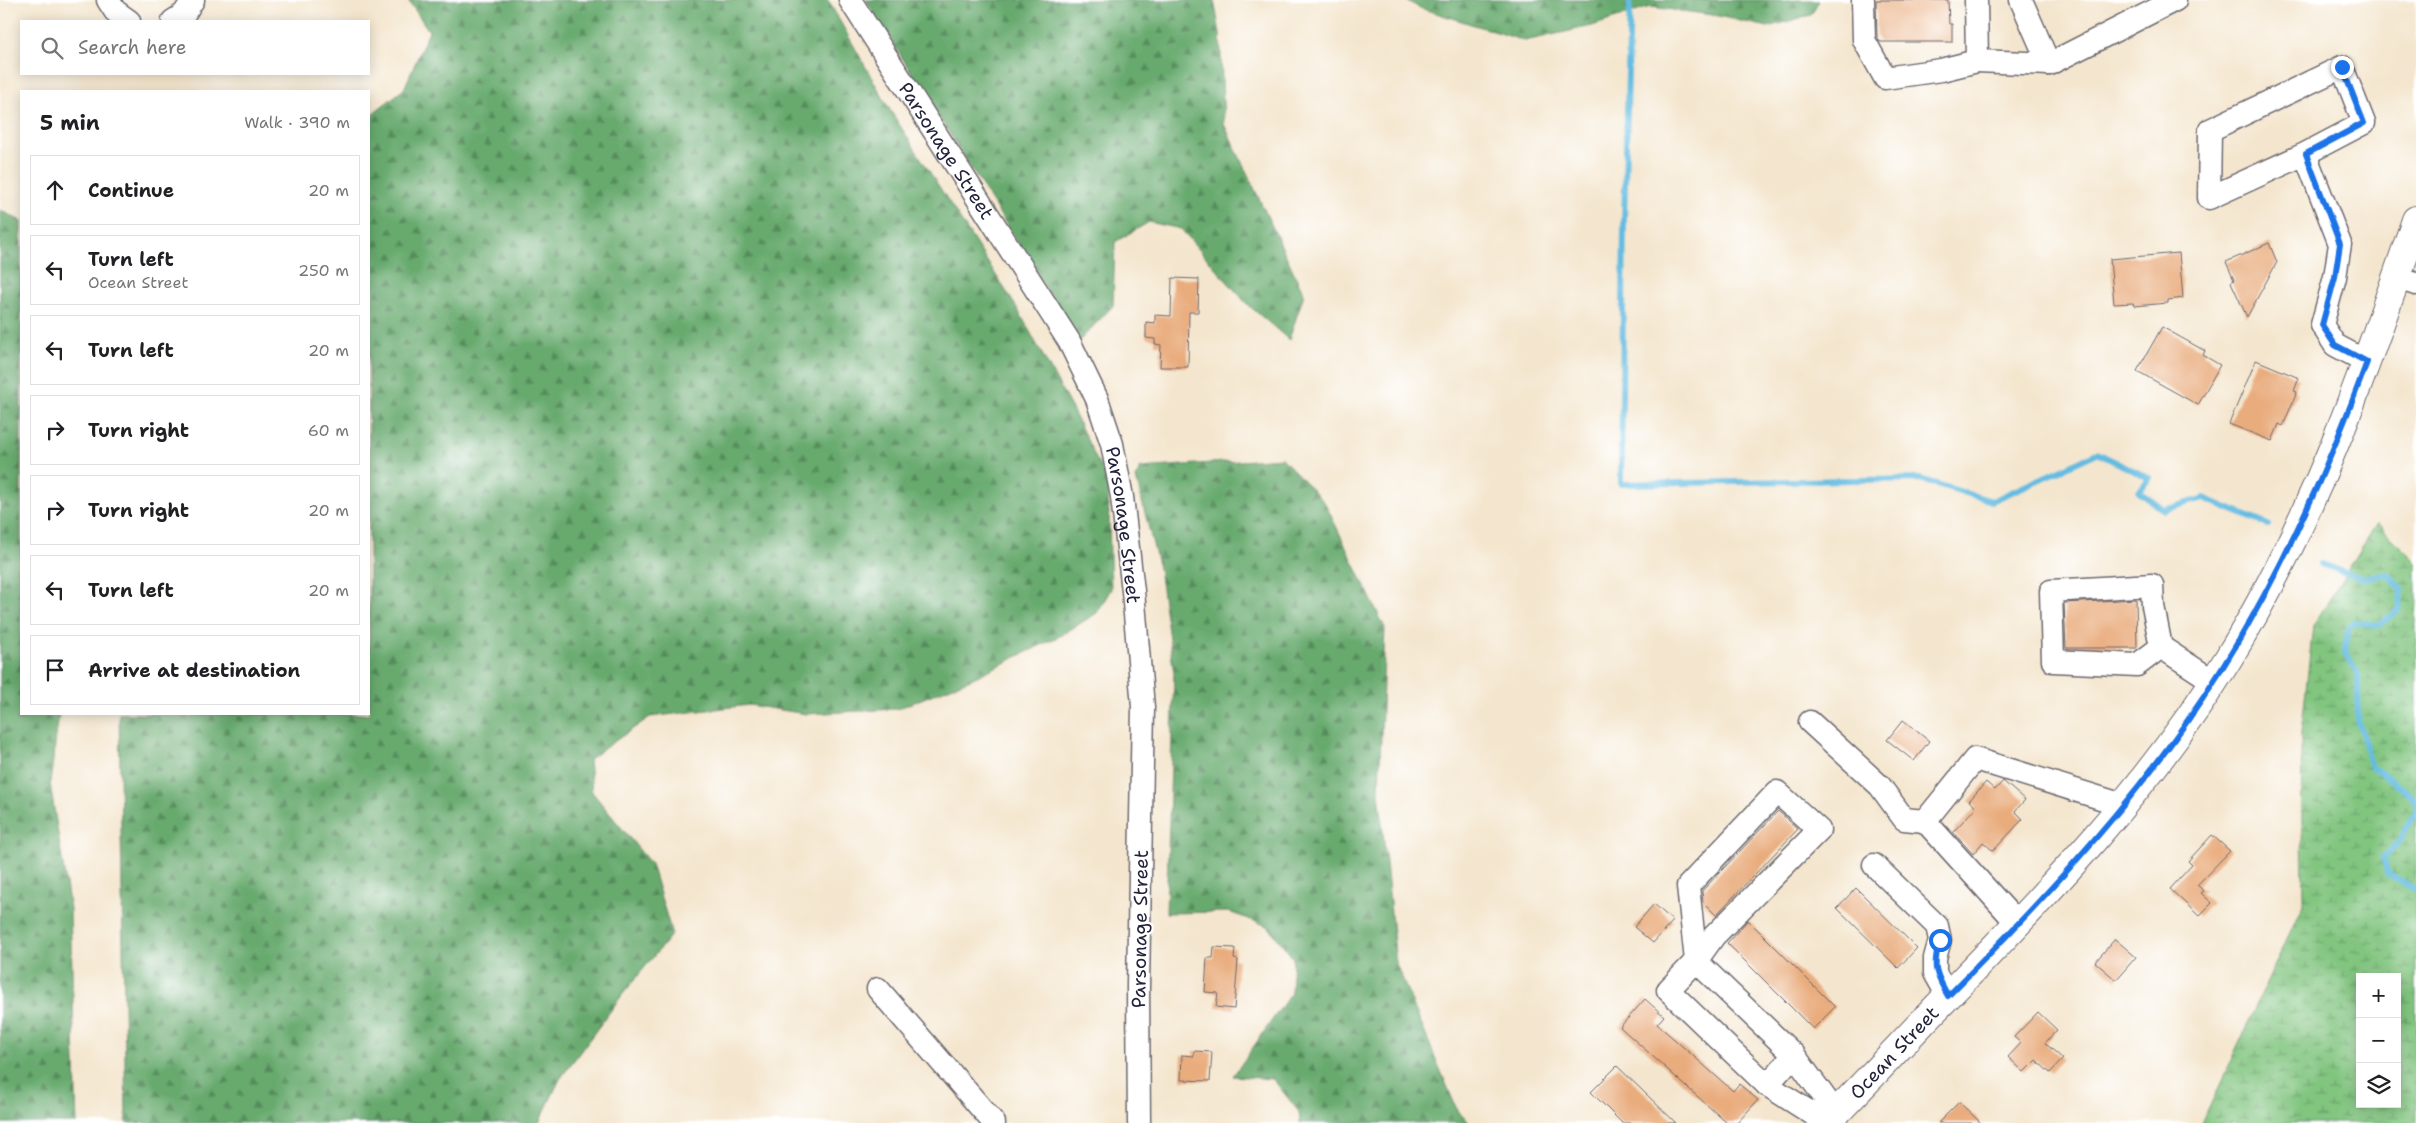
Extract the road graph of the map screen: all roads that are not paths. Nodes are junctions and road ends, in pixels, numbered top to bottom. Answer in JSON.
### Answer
{"nodes":[{"id":1,"x":108,"y":0,"type":"edge"},
{"id":2,"x":194,"y":0,"type":"edge"},
{"id":3,"x":850,"y":0,"type":"edge"},
{"id":4,"x":1863,"y":0,"type":"edge"},
{"id":5,"x":1976,"y":0,"type":"edge"},
{"id":6,"x":2021,"y":0,"type":"edge"},
{"id":7,"x":2175,"y":0,"type":"edge"},
{"id":8,"x":128,"y":20,"type":"edge"},
{"id":9,"x":175,"y":20,"type":"edge"},
{"id":10,"x":1978,"y":61,"type":"junction"},
{"id":11,"x":2049,"y":64,"type":"junction"},
{"id":12,"x":2306,"y":154,"type":"junction"},
{"id":13,"x":2416,"y":220,"type":"edge"},
{"id":14,"x":2406,"y":281,"type":"edge"},
{"id":15,"x":2367,"y":362,"type":"junction"},
{"id":16,"x":2161,"y":646,"type":"junction"},
{"id":17,"x":2213,"y":681,"type":"junction"},
{"id":18,"x":1810,"y":722,"type":"dead end"},
{"id":19,"x":2123,"y":805,"type":"junction"},
{"id":20,"x":1925,"y":821,"type":"junction"},
{"id":21,"x":1874,"y":865,"type":"dead end"},
{"id":22,"x":2018,"y":924,"type":"junction"},
{"id":23,"x":1696,"y":961,"type":"junction"},
{"id":24,"x":878,"y":989,"type":"dead end"},
{"id":25,"x":1948,"y":996,"type":"junction"},
{"id":26,"x":1794,"y":1055,"type":"junction"},
{"id":27,"x":1767,"y":1085,"type":"junction"},
{"id":28,"x":1830,"y":1119,"type":"edge"},
{"id":29,"x":994,"y":1123,"type":"edge"},
{"id":30,"x":1139,"y":1123,"type":"edge"}],
"edges":[{"from":1,"to":8,"type":"street"},
{"from":2,"to":9,"type":"street"},
{"from":3,"to":30,"type":"street","name":"Parsonage Street"},
{"from":4,"to":10,"type":"street"},
{"from":5,"to":10,"type":"street"},
{"from":6,"to":11,"type":"street"},
{"from":7,"to":11,"type":"street"},
{"from":10,"to":11,"type":"street"},
{"from":12,"to":12,"type":"street"},
{"from":12,"to":15,"type":"street"},
{"from":13,"to":14,"type":"main road","name":"Ocean Street"},
{"from":14,"to":15,"type":"main road","name":"Ocean Street"},
{"from":15,"to":17,"type":"main road","name":"Ocean Street"},
{"from":16,"to":16,"type":"street"},
{"from":16,"to":17,"type":"street"},
{"from":17,"to":19,"type":"main road","name":"Ocean Street"},
{"from":18,"to":20,"type":"street"},
{"from":19,"to":20,"type":"street"},
{"from":19,"to":22,"type":"main road","name":"Ocean Street"},
{"from":20,"to":22,"type":"street"},
{"from":21,"to":25,"type":"street"},
{"from":22,"to":25,"type":"main road","name":"Ocean Street"},
{"from":23,"to":23,"type":"street"},
{"from":23,"to":26,"type":"street"},
{"from":23,"to":27,"type":"street"},
{"from":24,"to":29,"type":"street"},
{"from":25,"to":28,"type":"main road","name":"Ocean Street"},
{"from":26,"to":27,"type":"street"},
{"from":26,"to":28,"type":"street"},
{"from":27,"to":28,"type":"street"}]}
